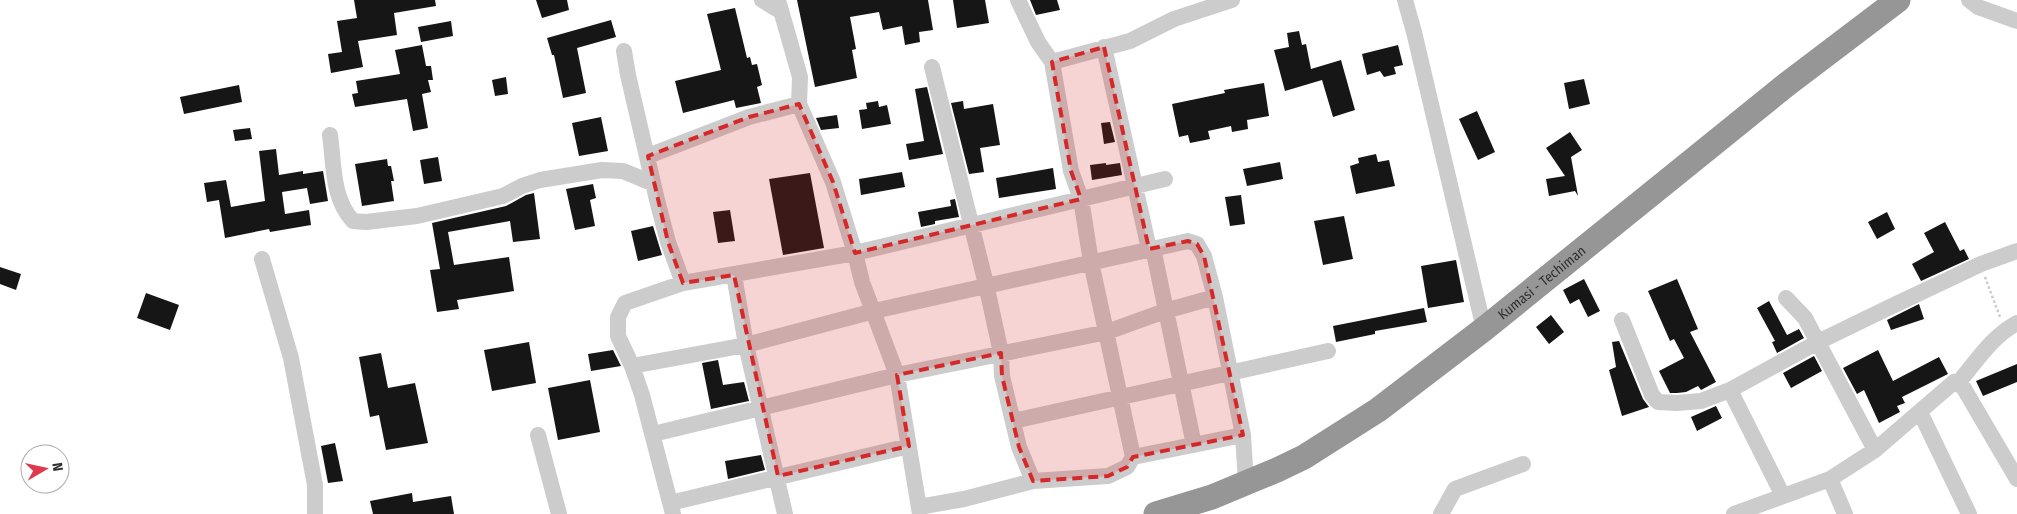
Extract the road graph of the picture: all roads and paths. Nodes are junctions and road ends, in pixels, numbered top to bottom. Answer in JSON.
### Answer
{"nodes":[{"id":1,"x":762,"y":0,"type":"edge"},
{"id":2,"x":1018,"y":0,"type":"edge"},
{"id":3,"x":1232,"y":0,"type":"edge"},
{"id":4,"x":1405,"y":0,"type":"edge"},
{"id":5,"x":1898,"y":0,"type":"edge"},
{"id":6,"x":1969,"y":0,"type":"edge"},
{"id":7,"x":779,"y":6,"type":"edge"},
{"id":8,"x":2017,"y":21,"type":"edge"},
{"id":9,"x":1104,"y":47,"type":"junction"},
{"id":10,"x":624,"y":51,"type":"dead end"},
{"id":11,"x":1052,"y":62,"type":"junction"},
{"id":12,"x":932,"y":67,"type":"dead end"},
{"id":13,"x":799,"y":104,"type":"junction"},
{"id":14,"x":330,"y":135,"type":"dead end"},
{"id":15,"x":648,"y":156,"type":"junction"},
{"id":16,"x":1164,"y":179,"type":"dead end"},
{"id":17,"x":652,"y":183,"type":"junction"},
{"id":18,"x":1134,"y":186,"type":"junction"},
{"id":19,"x":1081,"y":199,"type":"junction"},
{"id":20,"x":970,"y":225,"type":"junction"},
{"id":21,"x":1151,"y":249,"type":"junction"},
{"id":22,"x":2017,"y":251,"type":"edge"},
{"id":23,"x":855,"y":253,"type":"junction"},
{"id":24,"x":262,"y":259,"type":"dead end"},
{"id":25,"x":1091,"y":262,"type":"junction"},
{"id":26,"x":1981,"y":264,"type":"junction"},
{"id":27,"x":734,"y":275,"type":"junction"},
{"id":28,"x":684,"y":283,"type":"junction"},
{"id":29,"x":986,"y":284,"type":"junction"},
{"id":30,"x":1215,"y":297,"type":"junction"},
{"id":31,"x":1786,"y":298,"type":"dead end"},
{"id":32,"x":874,"y":311,"type":"junction"},
{"id":33,"x":1165,"y":311,"type":"junction"},
{"id":34,"x":1622,"y":320,"type":"dead end"},
{"id":35,"x":2011,"y":326,"type":"edge"},
{"id":36,"x":1484,"y":329,"type":"junction"},
{"id":37,"x":1107,"y":332,"type":"junction"},
{"id":38,"x":1818,"y":342,"type":"junction"},
{"id":39,"x":746,"y":345,"type":"junction"},
{"id":40,"x":1328,"y":351,"type":"dead end"},
{"id":41,"x":1001,"y":353,"type":"junction"},
{"id":42,"x":632,"y":366,"type":"junction"},
{"id":43,"x":1230,"y":372,"type":"junction"},
{"id":44,"x":897,"y":375,"type":"junction"},
{"id":45,"x":1181,"y":383,"type":"junction"},
{"id":46,"x":1958,"y":383,"type":"junction"},
{"id":47,"x":1730,"y":390,"type":"junction"},
{"id":48,"x":1120,"y":397,"type":"junction"},
{"id":49,"x":761,"y":407,"type":"junction"},
{"id":50,"x":1920,"y":412,"type":"junction"},
{"id":51,"x":1013,"y":421,"type":"junction"},
{"id":52,"x":653,"y":434,"type":"junction"},
{"id":53,"x":1242,"y":434,"type":"junction"},
{"id":54,"x":538,"y":435,"type":"dead end"},
{"id":55,"x":1194,"y":445,"type":"junction"},
{"id":56,"x":909,"y":446,"type":"junction"},
{"id":57,"x":1875,"y":450,"type":"junction"},
{"id":58,"x":1133,"y":457,"type":"junction"},
{"id":59,"x":1523,"y":464,"type":"dead end"},
{"id":60,"x":778,"y":476,"type":"junction"},
{"id":61,"x":1830,"y":479,"type":"junction"},
{"id":62,"x":2017,"y":479,"type":"edge"},
{"id":63,"x":1033,"y":481,"type":"junction"},
{"id":64,"x":1246,"y":483,"type":"junction"},
{"id":65,"x":1783,"y":496,"type":"junction"},
{"id":66,"x":672,"y":508,"type":"edge"},
{"id":67,"x":919,"y":512,"type":"edge"},
{"id":68,"x":315,"y":514,"type":"edge"},
{"id":69,"x":558,"y":514,"type":"edge"},
{"id":70,"x":785,"y":514,"type":"edge"},
{"id":71,"x":1156,"y":514,"type":"edge"},
{"id":72,"x":1442,"y":514,"type":"edge"},
{"id":73,"x":1734,"y":514,"type":"edge"},
{"id":74,"x":1844,"y":514,"type":"edge"},
{"id":75,"x":1969,"y":514,"type":"edge"}],
"edges":[{"from":1,"to":7,"type":"street"},
{"from":2,"to":11,"type":"street"},
{"from":3,"to":9,"type":"street"},
{"from":4,"to":36,"type":"street"},
{"from":5,"to":36,"type":"highway","name":"Kumasi - Techiman"},
{"from":6,"to":8,"type":"street"},
{"from":7,"to":13,"type":"street"},
{"from":9,"to":11,"type":"street"},
{"from":9,"to":18,"type":"street"},
{"from":10,"to":15,"type":"street"},
{"from":11,"to":19,"type":"street"},
{"from":12,"to":20,"type":"street"},
{"from":13,"to":15,"type":"street"},
{"from":13,"to":23,"type":"street"},
{"from":14,"to":17,"type":"street"},
{"from":15,"to":17,"type":"street"},
{"from":16,"to":18,"type":"street"},
{"from":17,"to":28,"type":"street"},
{"from":18,"to":19,"type":"street"},
{"from":18,"to":21,"type":"street"},
{"from":19,"to":20,"type":"street"},
{"from":19,"to":25,"type":"street"},
{"from":20,"to":23,"type":"street"},
{"from":20,"to":29,"type":"street"},
{"from":21,"to":25,"type":"street"},
{"from":21,"to":30,"type":"street"},
{"from":21,"to":33,"type":"street"},
{"from":22,"to":26,"type":"street"},
{"from":23,"to":27,"type":"street"},
{"from":23,"to":32,"type":"street"},
{"from":24,"to":68,"type":"street"},
{"from":25,"to":29,"type":"street"},
{"from":25,"to":37,"type":"street"},
{"from":26,"to":35,"type":"path"},
{"from":26,"to":38,"type":"street"},
{"from":27,"to":28,"type":"street"},
{"from":27,"to":39,"type":"street"},
{"from":28,"to":42,"type":"street"},
{"from":29,"to":32,"type":"street"},
{"from":29,"to":41,"type":"street"},
{"from":30,"to":33,"type":"street"},
{"from":30,"to":43,"type":"street"},
{"from":31,"to":38,"type":"street"},
{"from":32,"to":39,"type":"street"},
{"from":32,"to":44,"type":"street"},
{"from":33,"to":37,"type":"street"},
{"from":33,"to":45,"type":"street"},
{"from":34,"to":47,"type":"street"},
{"from":35,"to":46,"type":"street"},
{"from":36,"to":64,"type":"highway","name":"Kumasi - Techiman"},
{"from":37,"to":41,"type":"street"},
{"from":37,"to":48,"type":"street"},
{"from":38,"to":47,"type":"street"},
{"from":38,"to":57,"type":"street"},
{"from":39,"to":42,"type":"street"},
{"from":39,"to":49,"type":"street"},
{"from":40,"to":43,"type":"street"},
{"from":41,"to":44,"type":"street"},
{"from":41,"to":51,"type":"street"},
{"from":42,"to":52,"type":"street"},
{"from":43,"to":45,"type":"street"},
{"from":43,"to":53,"type":"street"},
{"from":44,"to":49,"type":"street"},
{"from":44,"to":56,"type":"street"},
{"from":45,"to":48,"type":"street"},
{"from":45,"to":55,"type":"street"},
{"from":46,"to":50,"type":"street"},
{"from":46,"to":62,"type":"street"},
{"from":47,"to":65,"type":"street"},
{"from":48,"to":51,"type":"street"},
{"from":48,"to":58,"type":"street"},
{"from":49,"to":52,"type":"street"},
{"from":49,"to":60,"type":"street"},
{"from":50,"to":57,"type":"street"},
{"from":50,"to":75,"type":"street"},
{"from":51,"to":63,"type":"street"},
{"from":52,"to":66,"type":"street"},
{"from":53,"to":55,"type":"street"},
{"from":53,"to":64,"type":"street"},
{"from":54,"to":69,"type":"street"},
{"from":55,"to":58,"type":"street"},
{"from":56,"to":60,"type":"street"},
{"from":56,"to":67,"type":"street"},
{"from":57,"to":61,"type":"street"},
{"from":58,"to":63,"type":"street"},
{"from":59,"to":72,"type":"street"},
{"from":60,"to":66,"type":"street"},
{"from":60,"to":70,"type":"street"},
{"from":61,"to":65,"type":"street"},
{"from":61,"to":74,"type":"street"},
{"from":63,"to":67,"type":"street"},
{"from":64,"to":71,"type":"highway","name":"Kumasi - Techiman"},
{"from":65,"to":73,"type":"street"}]}
